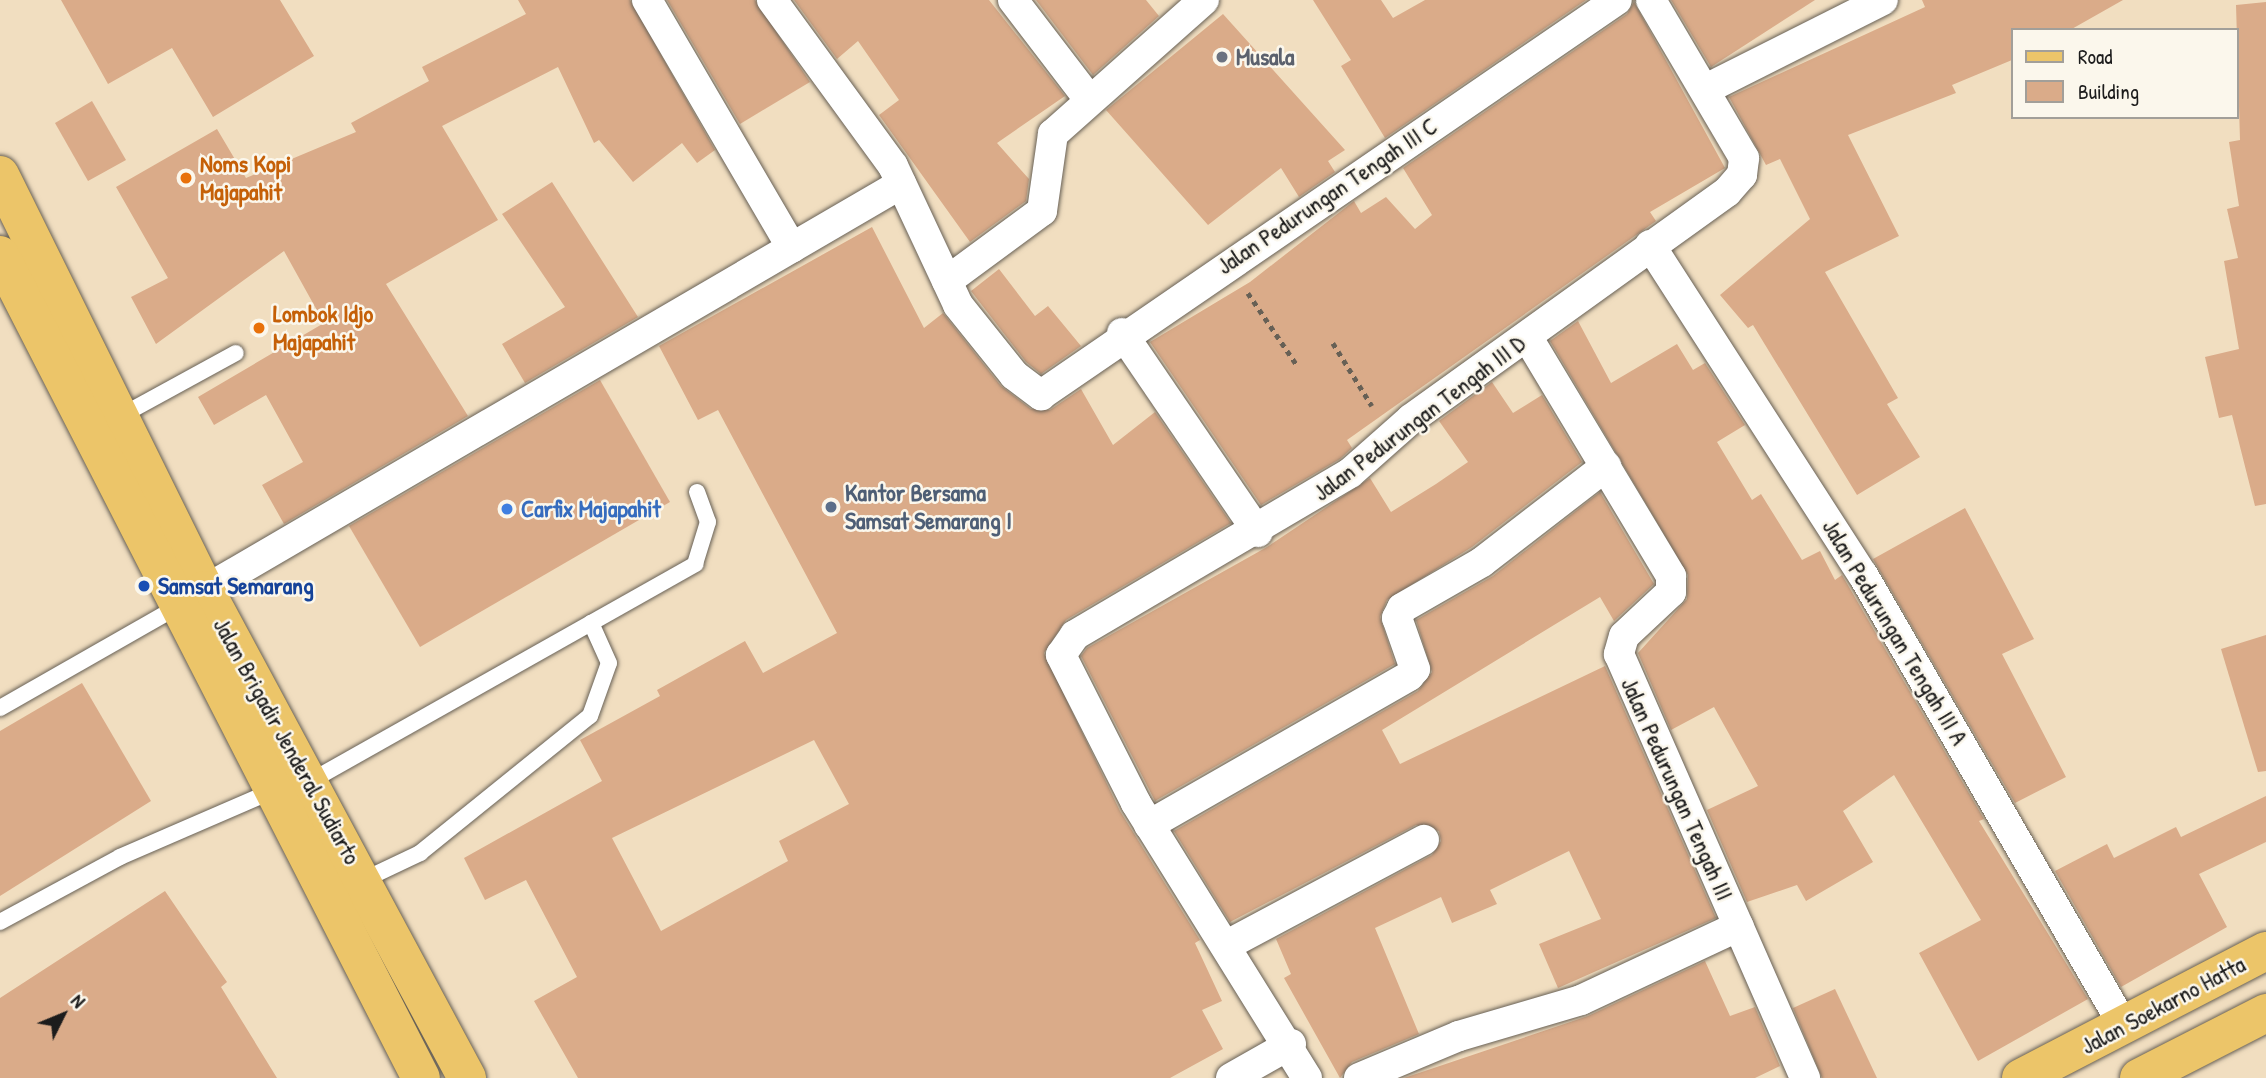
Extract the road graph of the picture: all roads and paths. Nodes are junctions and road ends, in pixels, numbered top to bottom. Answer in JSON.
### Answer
{"nodes":[{"id":1,"x":647,"y":0,"type":"edge"},
{"id":2,"x":772,"y":0,"type":"edge"},
{"id":3,"x":1013,"y":0,"type":"edge"},
{"id":4,"x":1204,"y":0,"type":"edge"},
{"id":5,"x":1617,"y":0,"type":"edge"},
{"id":6,"x":1651,"y":0,"type":"edge"},
{"id":7,"x":1883,"y":0,"type":"edge"},
{"id":8,"x":1706,"y":89,"type":"junction"},
{"id":9,"x":1088,"y":98,"type":"junction"},
{"id":10,"x":901,"y":184,"type":"junction"},
{"id":11,"x":4,"y":193,"type":"edge"},
{"id":12,"x":1650,"y":245,"type":"junction"},
{"id":13,"x":792,"y":248,"type":"junction"},
{"id":14,"x":0,"y":256,"type":"edge"},
{"id":15,"x":1228,"y":263,"type":"junction"},
{"id":16,"x":947,"y":281,"type":"junction"},
{"id":17,"x":1122,"y":333,"type":"junction"},
{"id":18,"x":1528,"y":338,"type":"junction"},
{"id":19,"x":1333,"y":343,"type":"dead end"},
{"id":20,"x":236,"y":352,"type":"dead end"},
{"id":21,"x":1297,"y":365,"type":"dead end"},
{"id":22,"x":105,"y":425,"type":"junction"},
{"id":23,"x":1391,"y":437,"type":"junction"},
{"id":24,"x":1606,"y":466,"type":"junction"},
{"id":25,"x":697,"y":492,"type":"dead end"},
{"id":26,"x":1258,"y":532,"type":"junction"},
{"id":27,"x":192,"y":598,"type":"junction"},
{"id":28,"x":591,"y":623,"type":"junction"},
{"id":29,"x":0,"y":708,"type":"edge"},
{"id":30,"x":291,"y":787,"type":"junction"},
{"id":31,"x":1149,"y":825,"type":"junction"},
{"id":32,"x":1424,"y":840,"type":"dead end"},
{"id":33,"x":363,"y":880,"type":"junction"},
{"id":34,"x":329,"y":898,"type":"junction"},
{"id":35,"x":0,"y":922,"type":"edge"},
{"id":36,"x":1739,"y":926,"type":"junction"},
{"id":37,"x":1229,"y":944,"type":"junction"},
{"id":38,"x":2266,"y":951,"type":"edge"},
{"id":39,"x":2266,"y":1013,"type":"edge"},
{"id":40,"x":2125,"y":1028,"type":"junction"},
{"id":41,"x":1291,"y":1044,"type":"junction"},
{"id":42,"x":421,"y":1078,"type":"edge"},
{"id":43,"x":467,"y":1078,"type":"edge"},
{"id":44,"x":1231,"y":1078,"type":"edge"},
{"id":45,"x":1307,"y":1078,"type":"edge"},
{"id":46,"x":1359,"y":1078,"type":"edge"},
{"id":47,"x":1805,"y":1078,"type":"edge"},
{"id":48,"x":2021,"y":1078,"type":"edge"},
{"id":49,"x":2139,"y":1078,"type":"edge"}],
"edges":[{"from":1,"to":13,"type":"street"},
{"from":2,"to":10,"type":"street"},
{"from":3,"to":9,"type":"street"},
{"from":4,"to":9,"type":"street"},
{"from":5,"to":15,"type":"street","name":"Jalan Pedurungan Tengah III C"},
{"from":6,"to":8,"type":"street"},
{"from":7,"to":8,"type":"street"},
{"from":8,"to":12,"type":"street","name":"Jalan Pedurungan Tengah III D"},
{"from":9,"to":16,"type":"street"},
{"from":10,"to":13,"type":"street"},
{"from":10,"to":16,"type":"street"},
{"from":11,"to":22,"type":"main road","name":"Jalan Brigadir Jenderal Sudiarto"},
{"from":12,"to":18,"type":"street","name":"Jalan Pedurungan Tengah III D"},
{"from":12,"to":40,"type":"street","name":"Jalan Pedurungan Tengah III A"},
{"from":13,"to":27,"type":"street"},
{"from":14,"to":22,"type":"main road","name":"Jalan Brigadir Jenderal Sudiarto"},
{"from":15,"to":17,"type":"street","name":"Jalan Pedurungan Tengah III C"},
{"from":15,"to":21,"type":"path"},
{"from":16,"to":17,"type":"street","name":"Jalan Pedurungan Tengah III C"},
{"from":17,"to":26,"type":"street"},
{"from":18,"to":23,"type":"street","name":"Jalan Pedurungan Tengah III D"},
{"from":18,"to":24,"type":"street","name":"Jalan Pedurungan Tengah III"},
{"from":19,"to":23,"type":"path"},
{"from":20,"to":22,"type":"lane"},
{"from":22,"to":27,"type":"main road","name":"Jalan Brigadir Jenderal Sudiarto"},
{"from":23,"to":26,"type":"street","name":"Jalan Pedurungan Tengah III D"},
{"from":24,"to":31,"type":"street"},
{"from":24,"to":36,"type":"street","name":"Jalan Pedurungan Tengah III"},
{"from":25,"to":28,"type":"lane"},
{"from":26,"to":31,"type":"street","name":"Jalan Pedurungan Tengah III D"},
{"from":27,"to":29,"type":"lane"},
{"from":27,"to":30,"type":"main road","name":"Jalan Brigadir Jenderal Sudiarto"},
{"from":28,"to":30,"type":"lane"},
{"from":28,"to":33,"type":"lane"},
{"from":30,"to":33,"type":"main road","name":"Jalan Brigadir Jenderal Sudiarto"},
{"from":30,"to":34,"type":"main road","name":"Jalan Brigadir Jenderal Sudiarto"},
{"from":30,"to":35,"type":"lane"},
{"from":31,"to":37,"type":"street"},
{"from":32,"to":37,"type":"street"},
{"from":33,"to":34,"type":"lane"},
{"from":33,"to":43,"type":"main road","name":"Jalan Brigadir Jenderal Sudiarto"},
{"from":34,"to":42,"type":"main road","name":"Jalan Brigadir Jenderal Sudiarto"},
{"from":36,"to":46,"type":"street"},
{"from":36,"to":47,"type":"street","name":"Jalan Pedurungan Tengah III"},
{"from":37,"to":41,"type":"street"},
{"from":38,"to":40,"type":"main road","name":"Jalan Soekarno Hatta"},
{"from":39,"to":49,"type":"main road"},
{"from":40,"to":48,"type":"main road","name":"Jalan Soekarno Hatta"},
{"from":41,"to":44,"type":"street"},
{"from":41,"to":45,"type":"street"}]}
